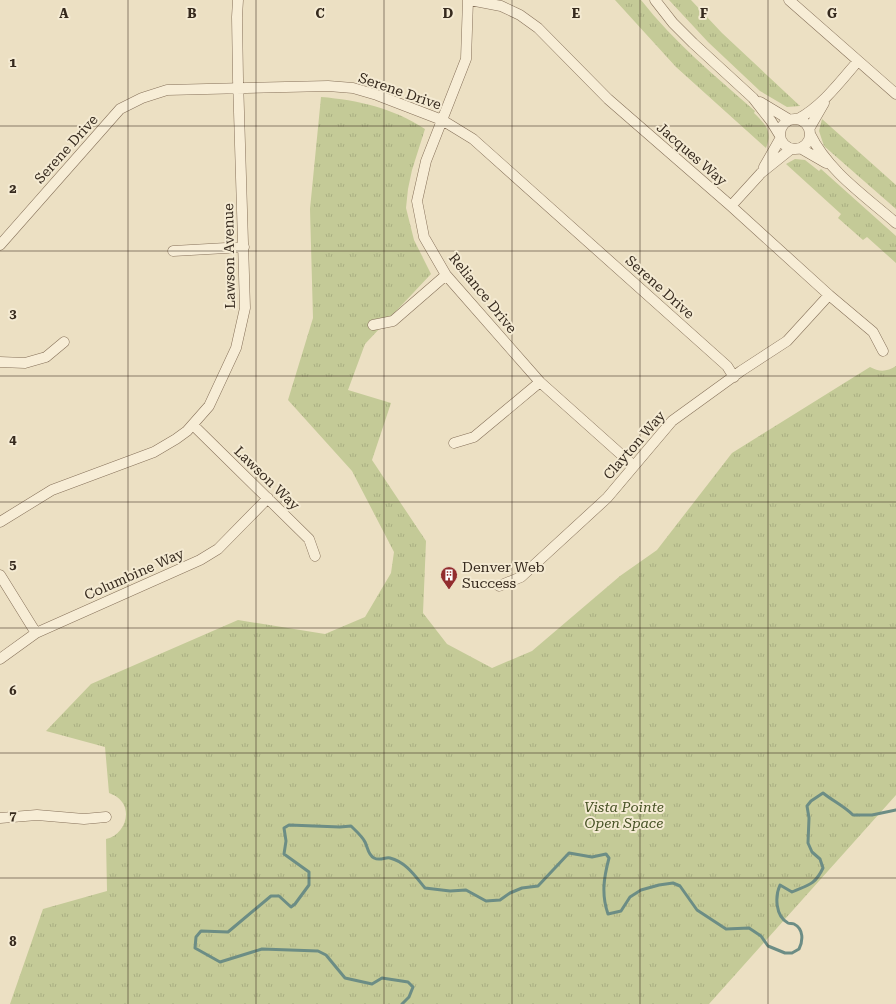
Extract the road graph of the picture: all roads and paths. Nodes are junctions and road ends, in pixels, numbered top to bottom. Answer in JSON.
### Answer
{"nodes":[{"id":1,"x":238,"y":0,"type":"edge"},
{"id":2,"x":469,"y":0,"type":"edge"},
{"id":3,"x":655,"y":0,"type":"edge"},
{"id":4,"x":789,"y":0,"type":"edge"},
{"id":5,"x":858,"y":61,"type":"junction"},
{"id":6,"x":238,"y":88,"type":"junction"},
{"id":7,"x":829,"y":94,"type":"junction"},
{"id":8,"x":896,"y":94,"type":"edge"},
{"id":9,"x":753,"y":98,"type":"junction"},
{"id":10,"x":794,"y":119,"type":"junction"},
{"id":11,"x":442,"y":120,"type":"junction"},
{"id":12,"x":810,"y":131,"type":"junction"},
{"id":13,"x":780,"y":137,"type":"junction"},
{"id":14,"x":796,"y":149,"type":"junction"},
{"id":15,"x":831,"y":166,"type":"junction"},
{"id":16,"x":761,"y":173,"type":"junction"},
{"id":17,"x":732,"y":206,"type":"junction"},
{"id":18,"x":896,"y":223,"type":"edge"},
{"id":19,"x":0,"y":245,"type":"edge"},
{"id":20,"x":244,"y":247,"type":"junction"},
{"id":21,"x":173,"y":251,"type":"dead end"},
{"id":22,"x":446,"y":275,"type":"junction"},
{"id":23,"x":829,"y":295,"type":"junction"},
{"id":24,"x":373,"y":325,"type":"dead end"},
{"id":25,"x":64,"y":342,"type":"dead end"},
{"id":26,"x":883,"y":351,"type":"dead end"},
{"id":27,"x":0,"y":362,"type":"edge"},
{"id":28,"x":734,"y":376,"type":"junction"},
{"id":29,"x":540,"y":382,"type":"junction"},
{"id":30,"x":193,"y":425,"type":"junction"},
{"id":31,"x":454,"y":443,"type":"dead end"},
{"id":32,"x":634,"y":466,"type":"junction"},
{"id":33,"x":268,"y":498,"type":"junction"},
{"id":34,"x":0,"y":522,"type":"edge"},
{"id":35,"x":315,"y":556,"type":"dead end"},
{"id":36,"x":0,"y":575,"type":"edge"},
{"id":37,"x":499,"y":586,"type":"dead end"},
{"id":38,"x":36,"y":632,"type":"junction"},
{"id":39,"x":0,"y":659,"type":"edge"},
{"id":40,"x":106,"y":817,"type":"dead end"},
{"id":41,"x":0,"y":818,"type":"edge"}],
"edges":[{"from":1,"to":6,"type":"street","name":"Lawson Avenue"},
{"from":2,"to":11,"type":"street","name":"Reliance Drive"},
{"from":2,"to":17,"type":"street","name":"Jacques Way"},
{"from":3,"to":9,"type":"street"},
{"from":4,"to":5,"type":"street"},
{"from":5,"to":7,"type":"street"},
{"from":5,"to":8,"type":"street"},
{"from":6,"to":11,"type":"street","name":"Serene Drive"},
{"from":6,"to":19,"type":"street","name":"Serene Drive"},
{"from":6,"to":20,"type":"street","name":"Lawson Avenue"},
{"from":7,"to":10,"type":"street"},
{"from":7,"to":12,"type":"street"},
{"from":9,"to":10,"type":"street"},
{"from":9,"to":13,"type":"street"},
{"from":10,"to":12,"type":"street"},
{"from":10,"to":13,"type":"street"},
{"from":11,"to":22,"type":"street","name":"Reliance Drive"},
{"from":11,"to":28,"type":"street","name":"Serene Drive"},
{"from":12,"to":14,"type":"street"},
{"from":12,"to":15,"type":"street"},
{"from":13,"to":14,"type":"street"},
{"from":13,"to":16,"type":"street"},
{"from":14,"to":15,"type":"street"},
{"from":14,"to":16,"type":"street"},
{"from":15,"to":18,"type":"street"},
{"from":16,"to":17,"type":"street"},
{"from":17,"to":23,"type":"street","name":"Jacques Way"},
{"from":20,"to":21,"type":"street"},
{"from":20,"to":30,"type":"street","name":"Lawson Avenue"},
{"from":22,"to":24,"type":"street"},
{"from":22,"to":29,"type":"street","name":"Reliance Drive"},
{"from":23,"to":26,"type":"street","name":"Jacques Way"},
{"from":23,"to":28,"type":"street","name":"Clayton Way"},
{"from":25,"to":27,"type":"street"},
{"from":28,"to":32,"type":"street","name":"Clayton Way"},
{"from":29,"to":31,"type":"street"},
{"from":29,"to":32,"type":"street","name":"Reliance Drive"},
{"from":30,"to":33,"type":"street","name":"Lawson Way"},
{"from":30,"to":34,"type":"street","name":"Lawson Avenue"},
{"from":32,"to":37,"type":"street","name":"Clayton Way"},
{"from":33,"to":35,"type":"street","name":"Lawson Way"},
{"from":33,"to":38,"type":"street","name":"Columbine Way"},
{"from":36,"to":38,"type":"street"},
{"from":38,"to":39,"type":"street","name":"Columbine Way"},
{"from":40,"to":41,"type":"street"}]}
